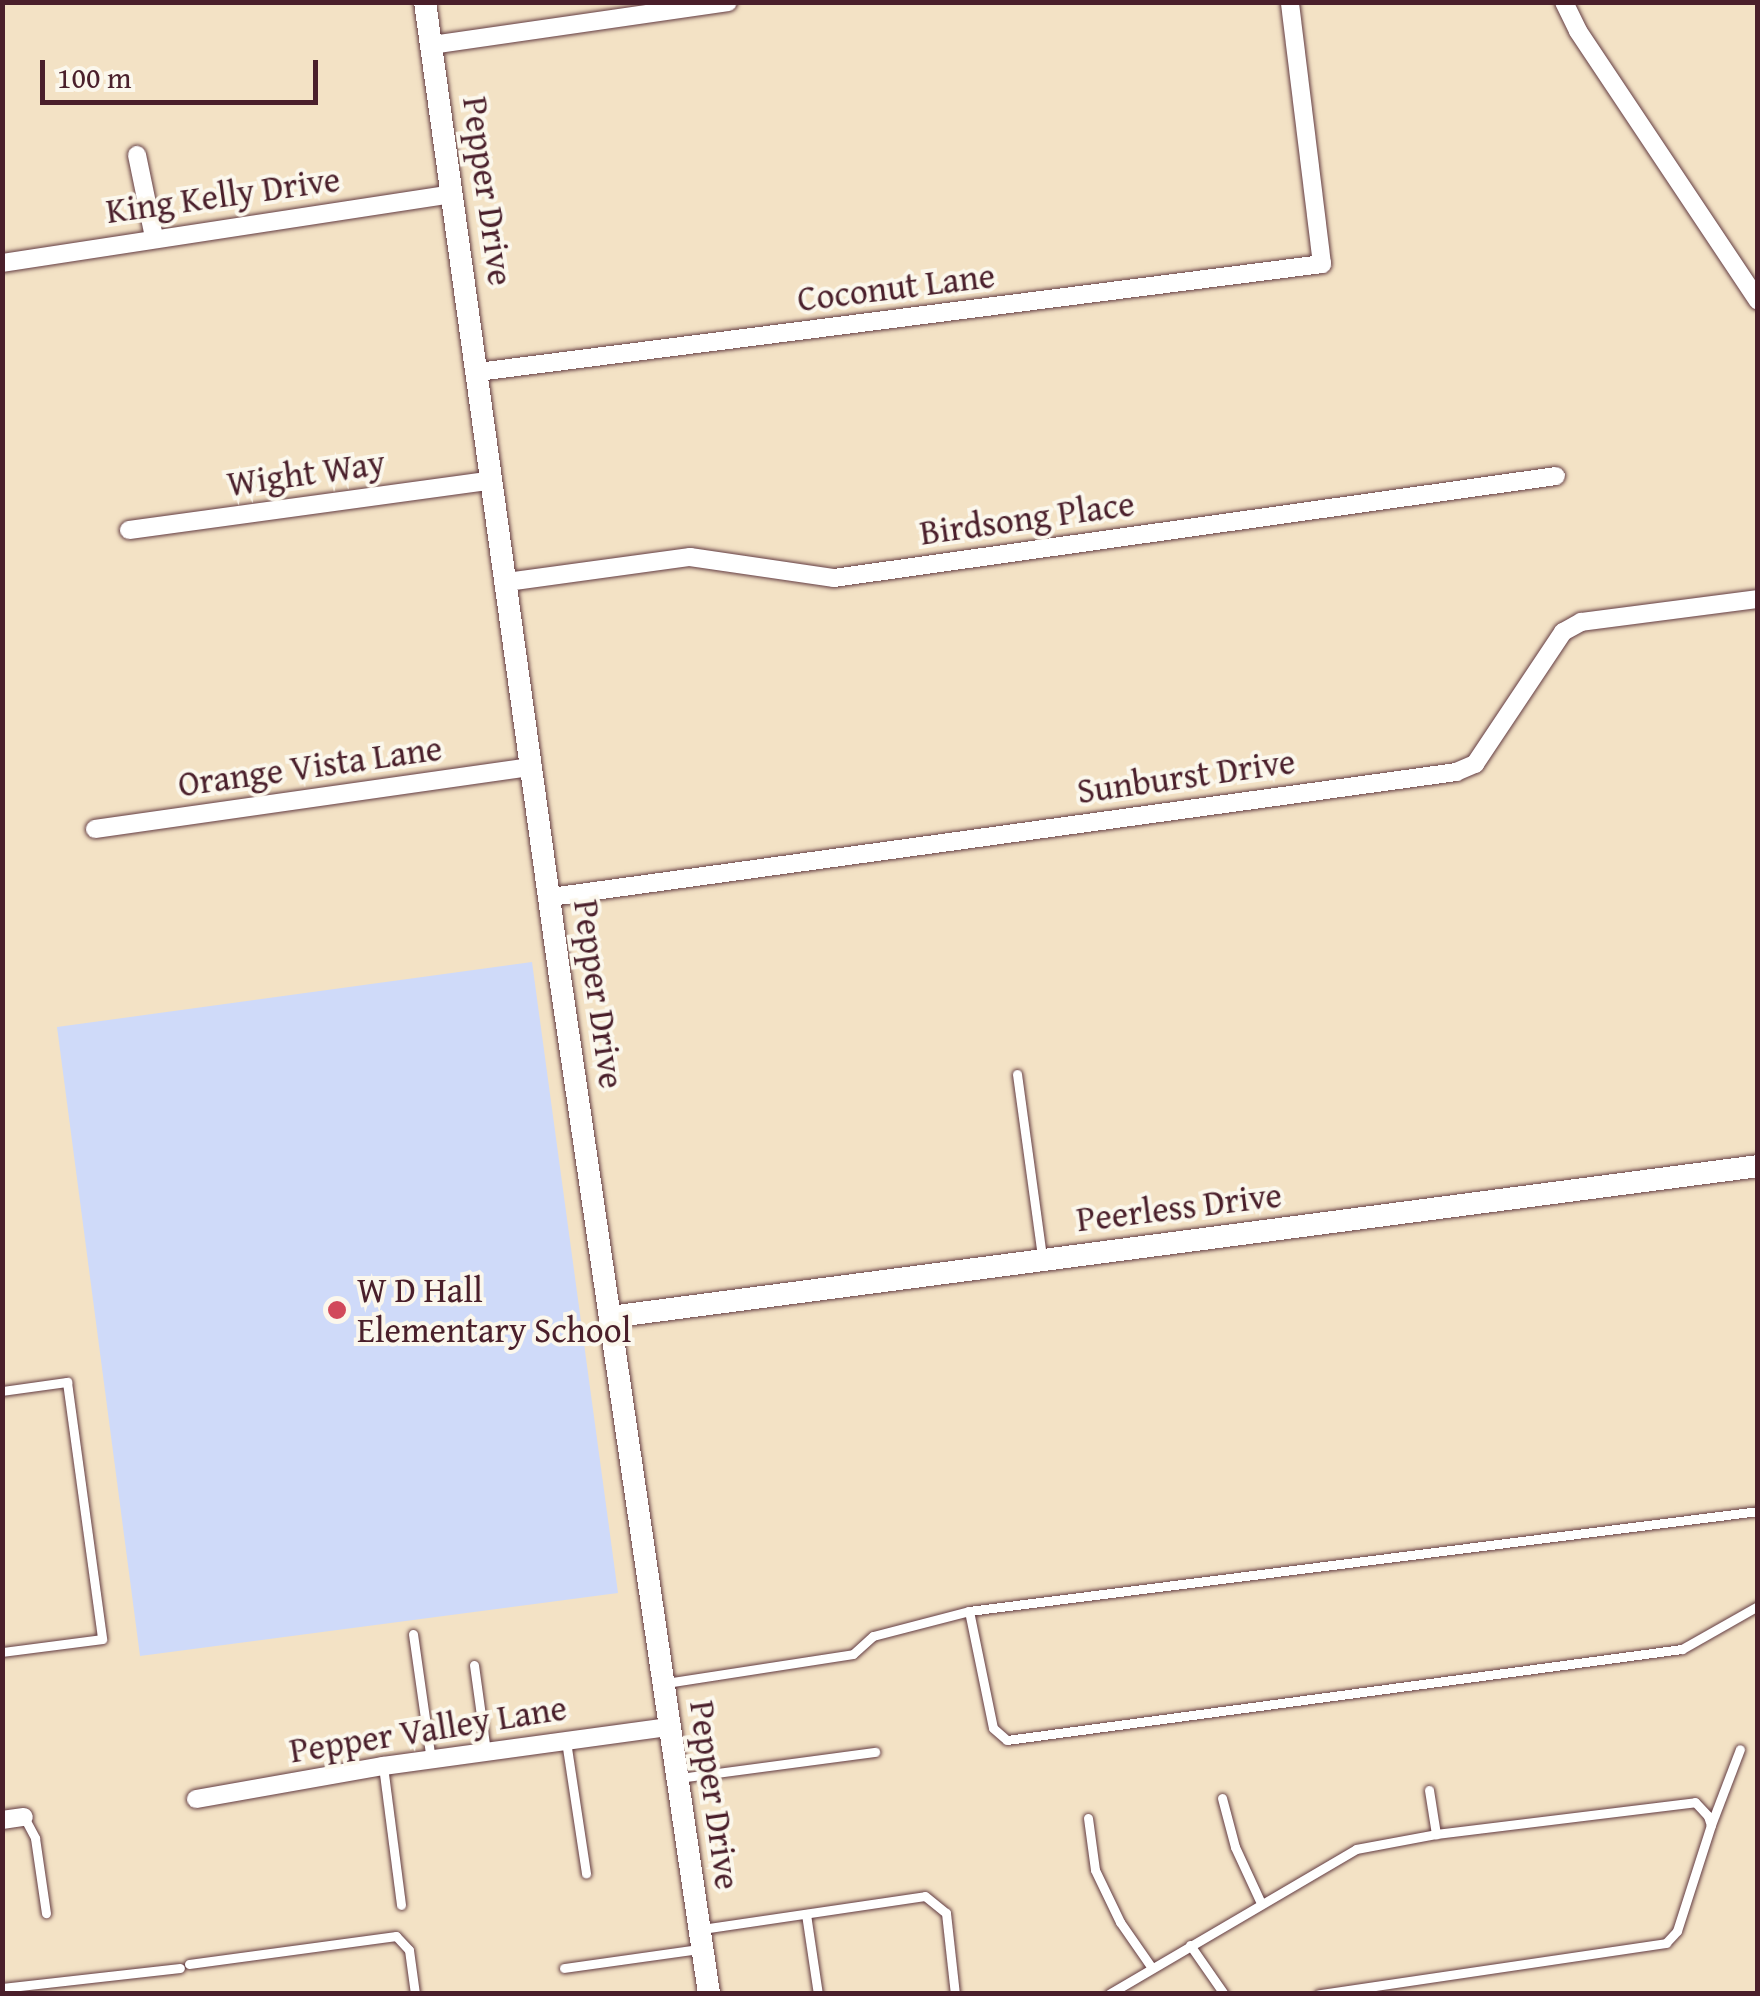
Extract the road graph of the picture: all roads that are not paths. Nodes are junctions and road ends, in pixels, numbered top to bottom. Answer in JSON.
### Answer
{"nodes":[{"id":1,"x":425,"y":2,"type":"edge"},
{"id":2,"x":728,"y":2,"type":"edge"},
{"id":3,"x":1290,"y":2,"type":"edge"},
{"id":4,"x":1564,"y":2,"type":"edge"},
{"id":5,"x":431,"y":45,"type":"junction"},
{"id":6,"x":137,"y":155,"type":"dead end"},
{"id":7,"x":454,"y":194,"type":"junction"},
{"id":8,"x":154,"y":237,"type":"junction"},
{"id":9,"x":2,"y":262,"type":"edge"},
{"id":10,"x":1758,"y":302,"type":"edge"},
{"id":11,"x":478,"y":372,"type":"junction"},
{"id":12,"x":1556,"y":476,"type":"dead end"},
{"id":13,"x":493,"y":480,"type":"junction"},
{"id":14,"x":129,"y":530,"type":"dead end"},
{"id":15,"x":508,"y":582,"type":"junction"},
{"id":16,"x":1758,"y":599,"type":"edge"},
{"id":17,"x":534,"y":768,"type":"junction"},
{"id":18,"x":94,"y":828,"type":"dead end"},
{"id":19,"x":551,"y":897,"type":"junction"},
{"id":20,"x":1017,"y":1074,"type":"dead end"},
{"id":21,"x":1758,"y":1166,"type":"edge"},
{"id":22,"x":1043,"y":1260,"type":"junction"},
{"id":23,"x":610,"y":1318,"type":"junction"},
{"id":24,"x":2,"y":1391,"type":"edge"},
{"id":25,"x":1758,"y":1511,"type":"edge"},
{"id":26,"x":1758,"y":1606,"type":"edge"},
{"id":27,"x":970,"y":1611,"type":"junction"},
{"id":28,"x":412,"y":1634,"type":"dead end"},
{"id":29,"x":2,"y":1652,"type":"edge"},
{"id":30,"x":474,"y":1664,"type":"dead end"},
{"id":31,"x":664,"y":1684,"type":"junction"},
{"id":32,"x":669,"y":1727,"type":"junction"},
{"id":33,"x":566,"y":1741,"type":"junction"},
{"id":34,"x":1740,"y":1748,"type":"dead end"},
{"id":35,"x":486,"y":1752,"type":"junction"},
{"id":36,"x":875,"y":1752,"type":"dead end"},
{"id":37,"x":431,"y":1760,"type":"junction"},
{"id":38,"x":383,"y":1766,"type":"junction"},
{"id":39,"x":679,"y":1778,"type":"junction"},
{"id":40,"x":1429,"y":1790,"type":"dead end"},
{"id":41,"x":1222,"y":1798,"type":"dead end"},
{"id":42,"x":196,"y":1799,"type":"dead end"},
{"id":43,"x":24,"y":1817,"type":"joint"},
{"id":44,"x":1088,"y":1818,"type":"dead end"},
{"id":45,"x":2,"y":1820,"type":"edge"},
{"id":46,"x":1711,"y":1825,"type":"junction"},
{"id":47,"x":1436,"y":1834,"type":"junction"},
{"id":48,"x":586,"y":1874,"type":"dead end"},
{"id":49,"x":1260,"y":1901,"type":"junction"},
{"id":50,"x":402,"y":1905,"type":"dead end"},
{"id":51,"x":46,"y":1913,"type":"dead end"},
{"id":52,"x":806,"y":1914,"type":"junction"},
{"id":53,"x":701,"y":1939,"type":"junction"},
{"id":54,"x":1190,"y":1945,"type":"junction"},
{"id":55,"x":564,"y":1968,"type":"dead end"},
{"id":56,"x":1152,"y":1968,"type":"junction"},
{"id":57,"x":2,"y":1988,"type":"edge"},
{"id":58,"x":414,"y":1994,"type":"edge"},
{"id":59,"x":709,"y":1994,"type":"edge"},
{"id":60,"x":818,"y":1994,"type":"edge"},
{"id":61,"x":956,"y":1994,"type":"edge"},
{"id":62,"x":1109,"y":1994,"type":"edge"},
{"id":63,"x":1224,"y":1994,"type":"edge"},
{"id":64,"x":1318,"y":1994,"type":"edge"}],
"edges":[{"from":1,"to":5,"type":"street","name":"Pepper Drive"},
{"from":2,"to":5,"type":"street"},
{"from":3,"to":11,"type":"street","name":"Coconut Lane"},
{"from":4,"to":10,"type":"street"},
{"from":5,"to":7,"type":"street","name":"Pepper Drive"},
{"from":6,"to":8,"type":"street"},
{"from":7,"to":8,"type":"street","name":"King Kelly Drive"},
{"from":7,"to":11,"type":"street","name":"Pepper Drive"},
{"from":8,"to":9,"type":"street","name":"King Kelly Drive"},
{"from":11,"to":13,"type":"street","name":"Pepper Drive"},
{"from":12,"to":15,"type":"street","name":"Birdsong Place"},
{"from":13,"to":14,"type":"street","name":"Wight Way"},
{"from":13,"to":15,"type":"street","name":"Pepper Drive"},
{"from":15,"to":17,"type":"street","name":"Pepper Drive"},
{"from":16,"to":19,"type":"street","name":"Sunburst Drive"},
{"from":17,"to":18,"type":"street","name":"Orange Vista Lane"},
{"from":17,"to":19,"type":"street","name":"Pepper Drive"},
{"from":19,"to":23,"type":"street","name":"Pepper Drive"},
{"from":20,"to":22,"type":"lane"},
{"from":21,"to":22,"type":"street","name":"Peerless Drive"},
{"from":22,"to":23,"type":"street","name":"Peerless Drive"},
{"from":23,"to":31,"type":"street","name":"Pepper Drive"},
{"from":24,"to":29,"type":"lane"},
{"from":25,"to":27,"type":"lane"},
{"from":26,"to":27,"type":"lane"},
{"from":27,"to":31,"type":"lane"},
{"from":28,"to":37,"type":"lane"},
{"from":30,"to":35,"type":"lane"},
{"from":31,"to":32,"type":"street","name":"Pepper Drive"},
{"from":32,"to":33,"type":"street","name":"Pepper Valley Lane"},
{"from":32,"to":39,"type":"street","name":"Pepper Drive"},
{"from":33,"to":35,"type":"street","name":"Pepper Valley Lane"},
{"from":33,"to":48,"type":"lane"},
{"from":34,"to":46,"type":"lane"},
{"from":35,"to":37,"type":"street","name":"Pepper Valley Lane"},
{"from":36,"to":39,"type":"lane"},
{"from":37,"to":38,"type":"street","name":"Pepper Valley Lane"},
{"from":38,"to":42,"type":"street","name":"Pepper Valley Lane"},
{"from":38,"to":50,"type":"lane"},
{"from":39,"to":53,"type":"street","name":"Pepper Drive"},
{"from":40,"to":47,"type":"lane"},
{"from":41,"to":49,"type":"lane"},
{"from":43,"to":45,"type":"street"},
{"from":43,"to":51,"type":"lane"},
{"from":44,"to":56,"type":"lane"},
{"from":46,"to":47,"type":"lane"},
{"from":46,"to":64,"type":"lane"},
{"from":47,"to":49,"type":"lane"},
{"from":49,"to":54,"type":"lane"},
{"from":52,"to":53,"type":"lane"},
{"from":52,"to":60,"type":"lane"},
{"from":52,"to":61,"type":"lane"},
{"from":53,"to":55,"type":"lane"},
{"from":53,"to":59,"type":"street","name":"Pepper Drive"},
{"from":54,"to":56,"type":"lane"},
{"from":54,"to":63,"type":"lane"},
{"from":56,"to":62,"type":"lane"},
{"from":57,"to":58,"type":"lane"}]}
